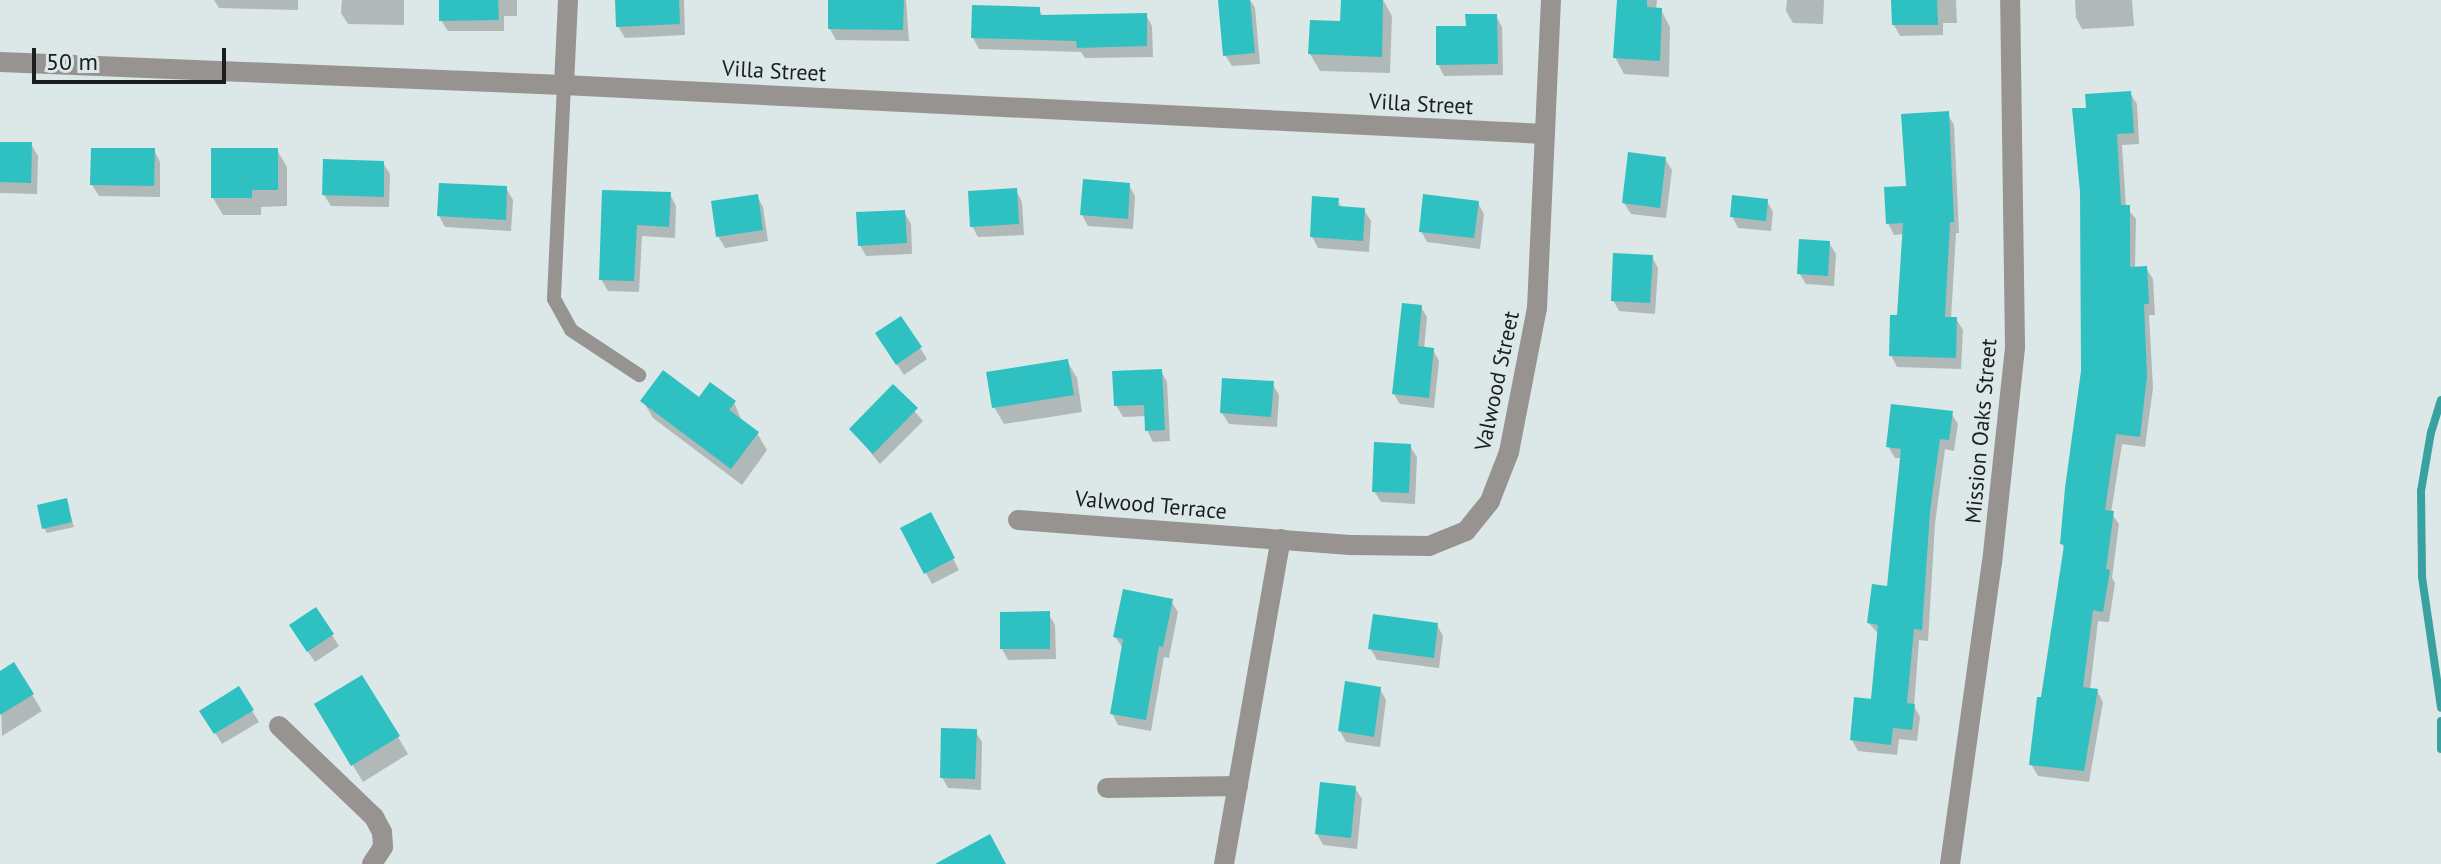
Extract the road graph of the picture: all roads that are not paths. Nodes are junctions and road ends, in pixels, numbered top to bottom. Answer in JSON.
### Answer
{"nodes":[{"id":1,"x":568,"y":0,"type":"edge"},
{"id":2,"x":1551,"y":0,"type":"edge"},
{"id":3,"x":2010,"y":0,"type":"edge"},
{"id":4,"x":0,"y":62,"type":"edge"},
{"id":5,"x":564,"y":85,"type":"junction"},
{"id":6,"x":1545,"y":134,"type":"junction"},
{"id":7,"x":639,"y":375,"type":"dead end"},
{"id":8,"x":1018,"y":520,"type":"dead end"},
{"id":9,"x":1281,"y":539,"type":"junction"},
{"id":10,"x":279,"y":726,"type":"dead end"},
{"id":11,"x":1238,"y":786,"type":"junction"},
{"id":12,"x":1107,"y":788,"type":"dead end"},
{"id":13,"x":372,"y":863,"type":"edge"},
{"id":14,"x":1224,"y":864,"type":"edge"},
{"id":15,"x":1950,"y":864,"type":"edge"}],
"edges":[{"from":1,"to":5,"type":"street"},
{"from":2,"to":6,"type":"street","name":"Valwood Street"},
{"from":3,"to":15,"type":"street","name":"Mission Oaks Street"},
{"from":4,"to":5,"type":"street","name":"Villa Street"},
{"from":5,"to":6,"type":"street","name":"Villa Street"},
{"from":5,"to":7,"type":"lane"},
{"from":6,"to":9,"type":"street","name":"Valwood Street"},
{"from":8,"to":9,"type":"street","name":"Valwood Terrace"},
{"from":9,"to":11,"type":"street"},
{"from":10,"to":13,"type":"street"},
{"from":11,"to":12,"type":"street"},
{"from":11,"to":14,"type":"street"}]}
